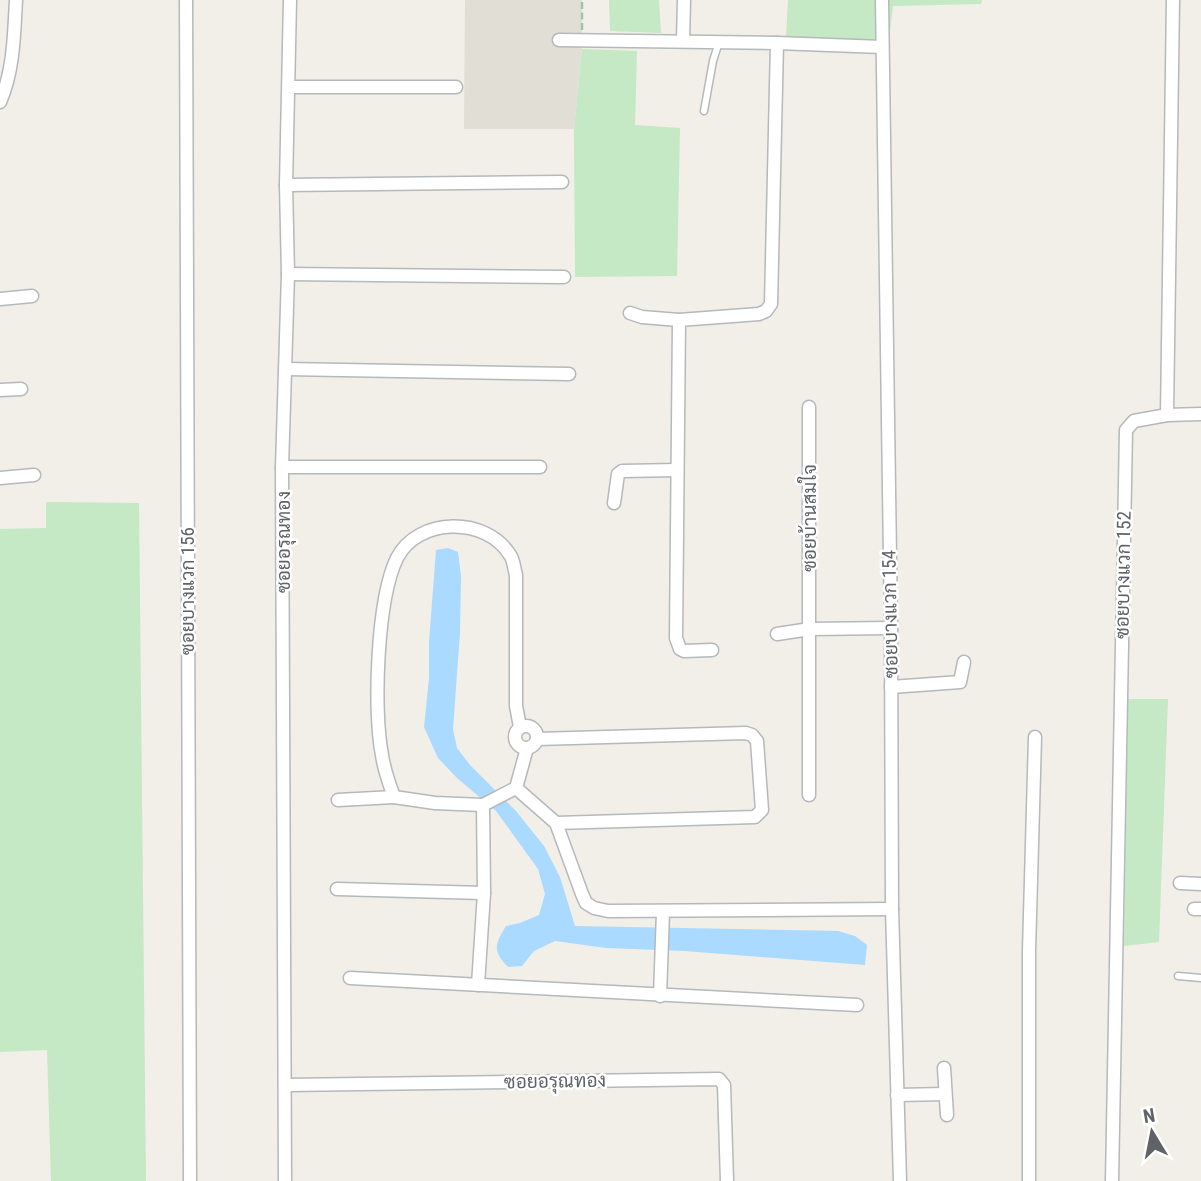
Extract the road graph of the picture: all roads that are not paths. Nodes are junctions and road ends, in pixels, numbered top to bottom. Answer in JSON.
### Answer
{"nodes":[{"id":1,"x":16,"y":0,"type":"edge"},
{"id":2,"x":186,"y":0,"type":"edge"},
{"id":3,"x":290,"y":0,"type":"edge"},
{"id":4,"x":684,"y":0,"type":"edge"},
{"id":5,"x":882,"y":0,"type":"edge"},
{"id":6,"x":1172,"y":0,"type":"edge"},
{"id":7,"x":559,"y":40,"type":"dead end"},
{"id":8,"x":683,"y":41,"type":"junction"},
{"id":9,"x":719,"y":42,"type":"junction"},
{"id":10,"x":777,"y":43,"type":"junction"},
{"id":11,"x":882,"y":47,"type":"junction"},
{"id":12,"x":456,"y":87,"type":"dead end"},
{"id":13,"x":289,"y":88,"type":"junction"},
{"id":14,"x":0,"y":102,"type":"edge"},
{"id":15,"x":704,"y":111,"type":"dead end"},
{"id":16,"x":562,"y":182,"type":"dead end"},
{"id":17,"x":286,"y":184,"type":"junction"},
{"id":18,"x":288,"y":274,"type":"junction"},
{"id":19,"x":564,"y":278,"type":"dead end"},
{"id":20,"x":33,"y":296,"type":"dead end"},
{"id":21,"x":0,"y":299,"type":"edge"},
{"id":22,"x":630,"y":313,"type":"dead end"},
{"id":23,"x":679,"y":320,"type":"junction"},
{"id":24,"x":286,"y":369,"type":"junction"},
{"id":25,"x":569,"y":374,"type":"dead end"},
{"id":26,"x":21,"y":389,"type":"dead end"},
{"id":27,"x":0,"y":390,"type":"edge"},
{"id":28,"x":809,"y":407,"type":"dead end"},
{"id":29,"x":1201,"y":414,"type":"edge"},
{"id":30,"x":1167,"y":415,"type":"junction"},
{"id":31,"x":282,"y":467,"type":"junction"},
{"id":32,"x":541,"y":467,"type":"dead end"},
{"id":33,"x":677,"y":470,"type":"junction"},
{"id":34,"x":34,"y":475,"type":"dead end"},
{"id":35,"x":0,"y":478,"type":"edge"},
{"id":36,"x":614,"y":503,"type":"dead end"},
{"id":37,"x":891,"y":628,"type":"junction"},
{"id":38,"x":810,"y":629,"type":"junction"},
{"id":39,"x":776,"y":634,"type":"dead end"},
{"id":40,"x":712,"y":650,"type":"dead end"},
{"id":41,"x":964,"y":662,"type":"dead end"},
{"id":42,"x":891,"y":687,"type":"junction"},
{"id":43,"x":1035,"y":737,"type":"dead end"},
{"id":44,"x":532,"y":743,"type":"junction"},
{"id":45,"x":516,"y":789,"type":"junction"},
{"id":46,"x":809,"y":795,"type":"dead end"},
{"id":47,"x":394,"y":797,"type":"junction"},
{"id":48,"x":338,"y":800,"type":"dead end"},
{"id":49,"x":484,"y":804,"type":"junction"},
{"id":50,"x":556,"y":824,"type":"junction"},
{"id":51,"x":1180,"y":883,"type":"dead end"},
{"id":52,"x":1201,"y":884,"type":"edge"},
{"id":53,"x":337,"y":889,"type":"dead end"},
{"id":54,"x":484,"y":893,"type":"junction"},
{"id":55,"x":892,"y":909,"type":"junction"},
{"id":56,"x":663,"y":919,"type":"junction"},
{"id":57,"x":1178,"y":975,"type":"dead end"},
{"id":58,"x":350,"y":978,"type":"dead end"},
{"id":59,"x":1201,"y":978,"type":"edge"},
{"id":60,"x":478,"y":985,"type":"junction"},
{"id":61,"x":660,"y":996,"type":"junction"},
{"id":62,"x":857,"y":1005,"type":"dead end"},
{"id":63,"x":944,"y":1068,"type":"dead end"},
{"id":64,"x":286,"y":1085,"type":"junction"},
{"id":65,"x":945,"y":1094,"type":"junction"},
{"id":66,"x":897,"y":1095,"type":"junction"},
{"id":67,"x":947,"y":1115,"type":"dead end"},
{"id":68,"x":190,"y":1181,"type":"edge"},
{"id":69,"x":285,"y":1181,"type":"edge"},
{"id":70,"x":727,"y":1181,"type":"edge"},
{"id":71,"x":900,"y":1181,"type":"edge"},
{"id":72,"x":1029,"y":1181,"type":"edge"},
{"id":73,"x":1112,"y":1181,"type":"edge"}],
"edges":[{"from":1,"to":14,"type":"street"},
{"from":2,"to":68,"type":"street","name":"ซอยบางแวก 156"},
{"from":3,"to":13,"type":"street","name":"ซอยอรุณทอง"},
{"from":4,"to":8,"type":"street"},
{"from":5,"to":11,"type":"street","name":"ซอยบางแวก 154"},
{"from":6,"to":30,"type":"street"},
{"from":7,"to":8,"type":"street"},
{"from":8,"to":9,"type":"street"},
{"from":9,"to":10,"type":"street"},
{"from":9,"to":15,"type":"lane"},
{"from":10,"to":11,"type":"street"},
{"from":10,"to":23,"type":"street"},
{"from":11,"to":37,"type":"street","name":"ซอยบางแวก 154"},
{"from":12,"to":13,"type":"street"},
{"from":13,"to":17,"type":"street","name":"ซอยอรุณทอง"},
{"from":16,"to":17,"type":"street"},
{"from":17,"to":18,"type":"street","name":"ซอยอรุณทอง"},
{"from":18,"to":19,"type":"street"},
{"from":18,"to":24,"type":"street","name":"ซอยอรุณทอง"},
{"from":20,"to":21,"type":"street"},
{"from":22,"to":23,"type":"street"},
{"from":23,"to":33,"type":"street"},
{"from":24,"to":25,"type":"street"},
{"from":24,"to":31,"type":"street","name":"ซอยอรุณทอง"},
{"from":26,"to":27,"type":"street"},
{"from":28,"to":38,"type":"street","name":"ซอยบ้านสมใจ"},
{"from":29,"to":30,"type":"street","name":"ซอยบางแวก 152"},
{"from":30,"to":73,"type":"street","name":"ซอยบางแวก 152"},
{"from":31,"to":32,"type":"street"},
{"from":31,"to":64,"type":"street","name":"ซอยอรุณทอง"},
{"from":33,"to":36,"type":"street"},
{"from":33,"to":40,"type":"street"},
{"from":34,"to":35,"type":"street"},
{"from":37,"to":38,"type":"street"},
{"from":37,"to":42,"type":"street","name":"ซอยบางแวก 154"},
{"from":38,"to":39,"type":"street"},
{"from":38,"to":46,"type":"street","name":"ซอยบ้านสมใจ"},
{"from":41,"to":42,"type":"street"},
{"from":42,"to":55,"type":"street","name":"ซอยบางแวก 154"},
{"from":43,"to":72,"type":"street"},
{"from":44,"to":45,"type":"street"},
{"from":44,"to":47,"type":"street"},
{"from":44,"to":50,"type":"street"},
{"from":45,"to":49,"type":"street"},
{"from":45,"to":50,"type":"street"},
{"from":47,"to":48,"type":"street"},
{"from":47,"to":49,"type":"street"},
{"from":49,"to":54,"type":"street"},
{"from":50,"to":56,"type":"street"},
{"from":51,"to":52,"type":"street"},
{"from":53,"to":54,"type":"street"},
{"from":54,"to":60,"type":"street"},
{"from":55,"to":56,"type":"street"},
{"from":55,"to":66,"type":"street","name":"ซอยบางแวก 154"},
{"from":56,"to":61,"type":"street"},
{"from":57,"to":59,"type":"lane"},
{"from":58,"to":60,"type":"street"},
{"from":60,"to":61,"type":"street"},
{"from":61,"to":62,"type":"street"},
{"from":63,"to":65,"type":"street"},
{"from":64,"to":69,"type":"street","name":"ซอยอรุณทอง"},
{"from":64,"to":70,"type":"street","name":"ซอยอรุณทอง"},
{"from":65,"to":66,"type":"street"},
{"from":65,"to":67,"type":"street"},
{"from":66,"to":71,"type":"street","name":"ซอยบางแวก 154"}]}
